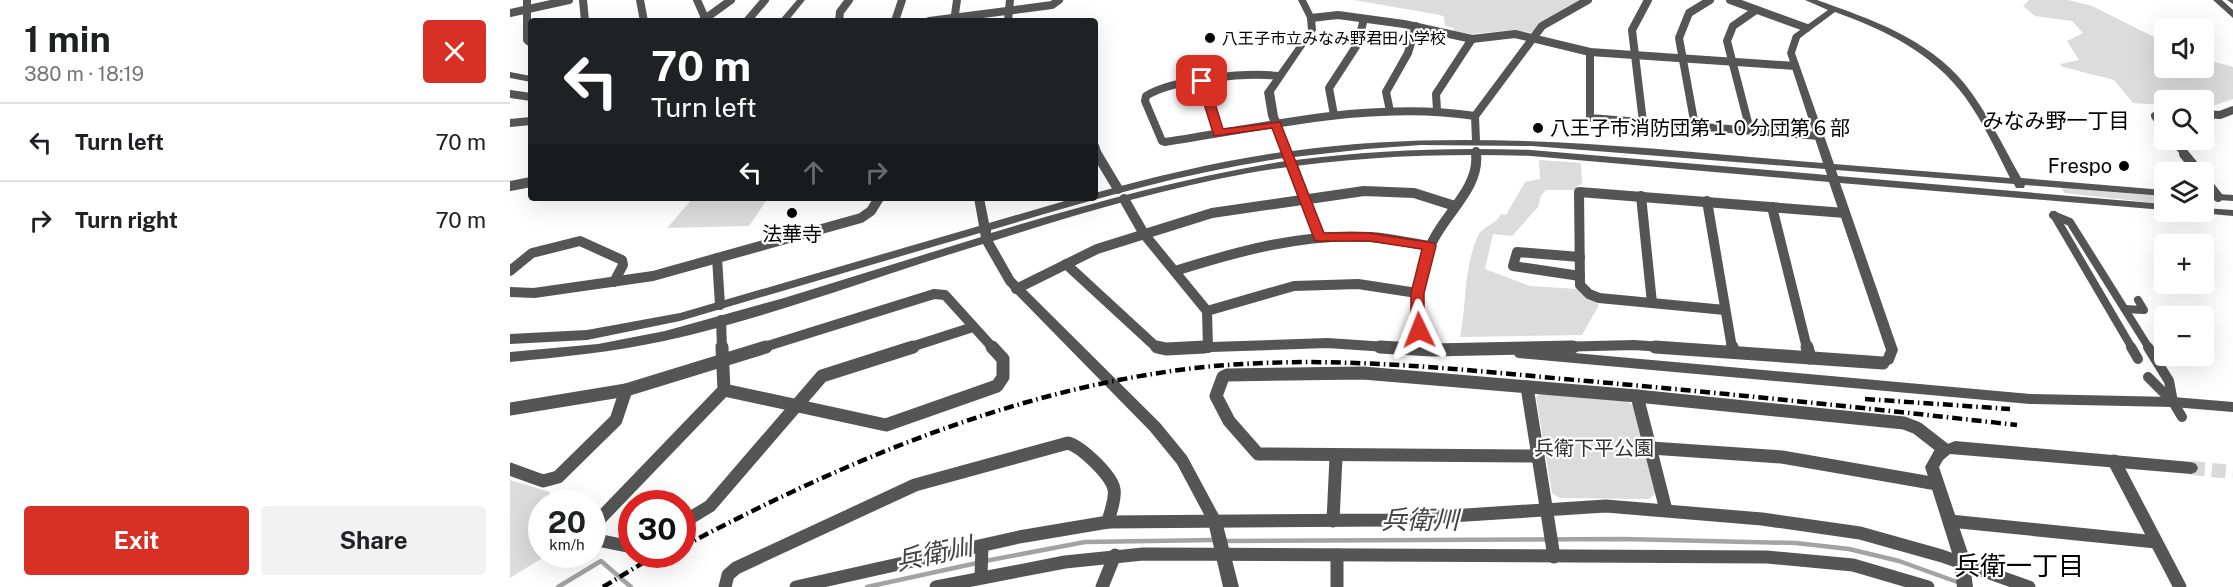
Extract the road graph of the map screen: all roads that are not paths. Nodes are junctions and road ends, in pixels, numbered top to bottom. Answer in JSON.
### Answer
{"nodes":[{"id":1,"x":569,"y":0,"type":"edge"},
{"id":2,"x":583,"y":0,"type":"edge"},
{"id":3,"x":640,"y":0,"type":"edge"},
{"id":4,"x":697,"y":0,"type":"edge"},
{"id":5,"x":731,"y":0,"type":"edge"},
{"id":6,"x":765,"y":0,"type":"edge"},
{"id":7,"x":801,"y":0,"type":"edge"},
{"id":8,"x":849,"y":0,"type":"edge"},
{"id":9,"x":902,"y":0,"type":"edge"},
{"id":10,"x":957,"y":0,"type":"edge"},
{"id":11,"x":1010,"y":0,"type":"edge"},
{"id":12,"x":1059,"y":0,"type":"edge"},
{"id":13,"x":1302,"y":0,"type":"edge"},
{"id":14,"x":1588,"y":0,"type":"edge"},
{"id":15,"x":1648,"y":0,"type":"edge"},
{"id":16,"x":1710,"y":0,"type":"edge"},
{"id":17,"x":1730,"y":0,"type":"edge"},
{"id":18,"x":1809,"y":0,"type":"edge"},
{"id":19,"x":2217,"y":0,"type":"edge"},
{"id":20,"x":527,"y":4,"type":"edge"},
{"id":21,"x":1834,"y":9,"type":"junction"},
{"id":22,"x":1008,"y":10,"type":"junction"},
{"id":23,"x":1756,"y":10,"type":"junction"},
{"id":24,"x":510,"y":13,"type":"edge"},
{"id":25,"x":2233,"y":15,"type":"edge"},
{"id":26,"x":585,"y":18,"type":"edge"},
{"id":27,"x":643,"y":18,"type":"edge"},
{"id":28,"x":703,"y":18,"type":"edge"},
{"id":29,"x":707,"y":18,"type":"edge"},
{"id":30,"x":750,"y":18,"type":"edge"},
{"id":31,"x":786,"y":18,"type":"edge"},
{"id":32,"x":839,"y":18,"type":"edge"},
{"id":33,"x":896,"y":18,"type":"edge"},
{"id":34,"x":954,"y":18,"type":"edge"},
{"id":35,"x":960,"y":18,"type":"edge"},
{"id":36,"x":1008,"y":18,"type":"edge"},
{"id":37,"x":1311,"y":18,"type":"junction"},
{"id":38,"x":1364,"y":19,"type":"junction"},
{"id":39,"x":1416,"y":27,"type":"junction"},
{"id":40,"x":1807,"y":28,"type":"junction"},
{"id":41,"x":1472,"y":39,"type":"junction"},
{"id":42,"x":1532,"y":39,"type":"junction"},
{"id":43,"x":528,"y":41,"type":"edge"},
{"id":44,"x":1590,"y":52,"type":"junction"},
{"id":45,"x":1635,"y":55,"type":"junction"},
{"id":46,"x":1683,"y":58,"type":"junction"},
{"id":47,"x":1731,"y":62,"type":"junction"},
{"id":48,"x":1796,"y":66,"type":"junction"},
{"id":49,"x":510,"y":75,"type":"edge"},
{"id":50,"x":1279,"y":76,"type":"junction"},
{"id":51,"x":528,"y":78,"type":"edge"},
{"id":52,"x":1202,"y":81,"type":"junction"},
{"id":53,"x":510,"y":94,"type":"edge"},
{"id":54,"x":528,"y":97,"type":"edge"},
{"id":55,"x":1437,"y":110,"type":"junction"},
{"id":56,"x":2233,"y":110,"type":"edge"},
{"id":57,"x":1390,"y":111,"type":"junction"},
{"id":58,"x":1334,"y":115,"type":"junction"},
{"id":59,"x":2214,"y":115,"type":"edge"},
{"id":60,"x":1475,"y":116,"type":"junction"},
{"id":61,"x":528,"y":121,"type":"edge"},
{"id":62,"x":1643,"y":122,"type":"junction"},
{"id":63,"x":510,"y":123,"type":"edge"},
{"id":64,"x":1276,"y":124,"type":"junction"},
{"id":65,"x":1695,"y":126,"type":"junction"},
{"id":66,"x":1750,"y":130,"type":"junction"},
{"id":67,"x":1218,"y":133,"type":"junction"},
{"id":68,"x":1819,"y":136,"type":"junction"},
{"id":69,"x":1476,"y":146,"type":"junction"},
{"id":70,"x":2181,"y":150,"type":"edge"},
{"id":71,"x":1289,"y":158,"type":"junction"},
{"id":72,"x":1098,"y":161,"type":"edge"},
{"id":73,"x":2191,"y":162,"type":"edge"},
{"id":74,"x":1829,"y":167,"type":"junction"},
{"id":75,"x":1833,"y":178,"type":"junction"},
{"id":76,"x":2017,"y":181,"type":"junction"},
{"id":77,"x":528,"y":183,"type":"edge"},
{"id":78,"x":510,"y":186,"type":"edge"},
{"id":79,"x":2154,"y":192,"type":"edge"},
{"id":80,"x":2214,"y":192,"type":"edge"},
{"id":81,"x":1121,"y":194,"type":"junction"},
{"id":82,"x":2025,"y":195,"type":"junction"},
{"id":83,"x":1098,"y":196,"type":"edge"},
{"id":84,"x":1641,"y":196,"type":"junction"},
{"id":85,"x":2214,"y":197,"type":"edge"},
{"id":86,"x":2218,"y":197,"type":"junction"},
{"id":87,"x":1305,"y":198,"type":"junction"},
{"id":88,"x":2233,"y":198,"type":"edge"},
{"id":89,"x":877,"y":201,"type":"edge"},
{"id":90,"x":980,"y":201,"type":"edge"},
{"id":91,"x":1080,"y":201,"type":"edge"},
{"id":92,"x":1097,"y":201,"type":"edge"},
{"id":93,"x":1098,"y":201,"type":"edge"},
{"id":94,"x":1707,"y":201,"type":"junction"},
{"id":95,"x":1455,"y":206,"type":"junction"},
{"id":96,"x":2154,"y":206,"type":"edge"},
{"id":97,"x":1772,"y":207,"type":"junction"},
{"id":98,"x":2214,"y":212,"type":"edge"},
{"id":99,"x":1845,"y":213,"type":"junction"},
{"id":100,"x":2233,"y":213,"type":"edge"},
{"id":101,"x":986,"y":234,"type":"junction"},
{"id":102,"x":1144,"y":234,"type":"junction"},
{"id":103,"x":1319,"y":238,"type":"junction"},
{"id":104,"x":1430,"y":246,"type":"junction"},
{"id":105,"x":1580,"y":257,"type":"junction"},
{"id":106,"x":717,"y":258,"type":"junction"},
{"id":107,"x":1066,"y":264,"type":"junction"},
{"id":108,"x":510,"y":271,"type":"edge"},
{"id":109,"x":1174,"y":272,"type":"junction"},
{"id":110,"x":1580,"y":276,"type":"junction"},
{"id":111,"x":614,"y":282,"type":"junction"},
{"id":112,"x":1016,"y":289,"type":"junction"},
{"id":113,"x":510,"y":292,"type":"edge"},
{"id":114,"x":1417,"y":293,"type":"junction"},
{"id":115,"x":2138,"y":300,"type":"dead end"},
{"id":116,"x":1652,"y":303,"type":"junction"},
{"id":117,"x":720,"y":305,"type":"junction"},
{"id":118,"x":1725,"y":309,"type":"junction"},
{"id":119,"x":2125,"y":309,"type":"junction"},
{"id":120,"x":1207,"y":311,"type":"junction"},
{"id":121,"x":721,"y":320,"type":"junction"},
{"id":122,"x":973,"y":327,"type":"junction"},
{"id":123,"x":510,"y":339,"type":"edge"},
{"id":124,"x":1208,"y":348,"type":"junction"},
{"id":125,"x":1419,"y":349,"type":"junction"},
{"id":126,"x":1480,"y":349,"type":"junction"},
{"id":127,"x":1733,"y":352,"type":"junction"},
{"id":128,"x":510,"y":357,"type":"edge"},
{"id":129,"x":1810,"y":358,"type":"junction"},
{"id":130,"x":2138,"y":359,"type":"dead end"},
{"id":131,"x":723,"y":360,"type":"junction"},
{"id":132,"x":1882,"y":363,"type":"joint"},
{"id":133,"x":2149,"y":382,"type":"dead end"},
{"id":134,"x":1527,"y":387,"type":"junction"},
{"id":135,"x":626,"y":390,"type":"junction"},
{"id":136,"x":724,"y":390,"type":"junction"},
{"id":137,"x":1637,"y":396,"type":"junction"},
{"id":138,"x":2173,"y":402,"type":"junction"},
{"id":139,"x":796,"y":405,"type":"junction"},
{"id":140,"x":2233,"y":407,"type":"edge"},
{"id":141,"x":510,"y":409,"type":"edge"},
{"id":142,"x":2182,"y":417,"type":"dead end"},
{"id":143,"x":1651,"y":448,"type":"junction"},
{"id":144,"x":1944,"y":449,"type":"junction"},
{"id":145,"x":1335,"y":456,"type":"junction"},
{"id":146,"x":1538,"y":456,"type":"junction"},
{"id":147,"x":2114,"y":461,"type":"junction"},
{"id":148,"x":2191,"y":468,"type":"tunnel mouth"},
{"id":149,"x":510,"y":469,"type":"edge"},
{"id":150,"x":1937,"y":484,"type":"junction"},
{"id":151,"x":1547,"y":510,"type":"junction"},
{"id":152,"x":1666,"y":510,"type":"junction"},
{"id":153,"x":606,"y":512,"type":"edge"},
{"id":154,"x":696,"y":514,"type":"edge"},
{"id":155,"x":1333,"y":521,"type":"junction"},
{"id":156,"x":1950,"y":521,"type":"junction"},
{"id":157,"x":1108,"y":522,"type":"junction"},
{"id":158,"x":1216,"y":526,"type":"junction"},
{"id":159,"x":2156,"y":542,"type":"junction"},
{"id":160,"x":981,"y":550,"type":"junction"},
{"id":161,"x":1224,"y":552,"type":"junction"},
{"id":162,"x":1554,"y":554,"type":"junction"},
{"id":163,"x":1115,"y":555,"type":"junction"},
{"id":164,"x":1337,"y":555,"type":"junction"},
{"id":165,"x":981,"y":574,"type":"junction"},
{"id":166,"x":1964,"y":575,"type":"edge"},
{"id":167,"x":725,"y":587,"type":"edge"},
{"id":168,"x":796,"y":587,"type":"edge"},
{"id":169,"x":936,"y":587,"type":"edge"},
{"id":170,"x":1102,"y":587,"type":"edge"},
{"id":171,"x":1231,"y":587,"type":"edge"},
{"id":172,"x":1336,"y":587,"type":"edge"},
{"id":173,"x":1928,"y":587,"type":"edge"},
{"id":174,"x":2029,"y":587,"type":"edge"},
{"id":175,"x":2180,"y":587,"type":"edge"}],
"edges":[{"from":1,"to":20,"type":"street"},
{"from":2,"to":26,"type":"street"},
{"from":3,"to":27,"type":"street"},
{"from":4,"to":28,"type":"street"},
{"from":5,"to":29,"type":"street"},
{"from":6,"to":30,"type":"street"},
{"from":7,"to":31,"type":"street"},
{"from":8,"to":32,"type":"street"},
{"from":9,"to":33,"type":"street"},
{"from":10,"to":34,"type":"street"},
{"from":11,"to":22,"type":"street"},
{"from":12,"to":22,"type":"street"},
{"from":13,"to":37,"type":"street"},
{"from":14,"to":42,"type":"street"},
{"from":15,"to":45,"type":"street"},
{"from":16,"to":46,"type":"street"},
{"from":17,"to":23,"type":"street"},
{"from":18,"to":21,"type":"street"},
{"from":19,"to":25,"type":"street"},
{"from":20,"to":24,"type":"street"},
{"from":20,"to":43,"type":"street"},
{"from":21,"to":40,"type":"street"},
{"from":21,"to":76,"type":"street"},
{"from":22,"to":35,"type":"street"},
{"from":22,"to":36,"type":"street"},
{"from":23,"to":40,"type":"street"},
{"from":23,"to":47,"type":"street"},
{"from":37,"to":38,"type":"street"},
{"from":37,"to":50,"type":"street"},
{"from":38,"to":39,"type":"street"},
{"from":38,"to":58,"type":"street"},
{"from":39,"to":41,"type":"street"},
{"from":39,"to":57,"type":"street"},
{"from":40,"to":48,"type":"street"},
{"from":41,"to":42,"type":"street"},
{"from":41,"to":55,"type":"street"},
{"from":42,"to":44,"type":"street"},
{"from":42,"to":60,"type":"street"},
{"from":44,"to":45,"type":"street"},
{"from":44,"to":62,"type":"street"},
{"from":45,"to":46,"type":"street"},
{"from":45,"to":62,"type":"street"},
{"from":46,"to":47,"type":"street"},
{"from":46,"to":65,"type":"street"},
{"from":47,"to":48,"type":"street"},
{"from":47,"to":66,"type":"street"},
{"from":48,"to":68,"type":"street"},
{"from":49,"to":51,"type":"street"},
{"from":50,"to":52,"type":"street"},
{"from":50,"to":64,"type":"street"},
{"from":52,"to":67,"type":"street"},
{"from":52,"to":67,"type":"street"},
{"from":53,"to":54,"type":"street"},
{"from":55,"to":57,"type":"street"},
{"from":55,"to":60,"type":"street"},
{"from":56,"to":59,"type":"street"},
{"from":57,"to":58,"type":"street"},
{"from":58,"to":64,"type":"street"},
{"from":60,"to":69,"type":"street"},
{"from":61,"to":63,"type":"street"},
{"from":62,"to":65,"type":"street"},
{"from":64,"to":67,"type":"street"},
{"from":64,"to":71,"type":"street"},
{"from":65,"to":66,"type":"street"},
{"from":66,"to":68,"type":"street"},
{"from":68,"to":74,"type":"street"},
{"from":69,"to":71,"type":"street"},
{"from":69,"to":74,"type":"street"},
{"from":69,"to":75,"type":"street"},
{"from":69,"to":95,"type":"street"},
{"from":70,"to":73,"type":"street"},
{"from":71,"to":81,"type":"street"},
{"from":71,"to":87,"type":"street"},
{"from":72,"to":81,"type":"street"},
{"from":74,"to":75,"type":"street"},
{"from":74,"to":76,"type":"street"},
{"from":75,"to":82,"type":"street"},
{"from":75,"to":99,"type":"street"},
{"from":76,"to":79,"type":"street"},
{"from":76,"to":82,"type":"street"},
{"from":77,"to":78,"type":"street"},
{"from":80,"to":86,"type":"street"},
{"from":81,"to":83,"type":"street"},
{"from":81,"to":93,"type":"street"},
{"from":81,"to":102,"type":"street"},
{"from":82,"to":96,"type":"street"},
{"from":84,"to":94,"type":"street"},
{"from":84,"to":105,"type":"street"},
{"from":84,"to":116,"type":"street"},
{"from":85,"to":86,"type":"street"},
{"from":86,"to":88,"type":"street"},
{"from":87,"to":95,"type":"street"},
{"from":87,"to":102,"type":"street"},
{"from":87,"to":103,"type":"street"},
{"from":89,"to":106,"type":"street"},
{"from":90,"to":101,"type":"street"},
{"from":91,"to":101,"type":"street"},
{"from":92,"to":101,"type":"street"},
{"from":94,"to":97,"type":"street"},
{"from":94,"to":118,"type":"street"},
{"from":95,"to":104,"type":"street"},
{"from":97,"to":99,"type":"street"},
{"from":97,"to":129,"type":"street"},
{"from":98,"to":100,"type":"street"},
{"from":99,"to":132,"type":"street"},
{"from":101,"to":112,"type":"street"},
{"from":101,"to":117,"type":"street"},
{"from":101,"to":121,"type":"street"},
{"from":102,"to":107,"type":"street"},
{"from":102,"to":109,"type":"street"},
{"from":103,"to":104,"type":"street"},
{"from":103,"to":109,"type":"street"},
{"from":104,"to":114,"type":"street"},
{"from":105,"to":110,"type":"street"},
{"from":105,"to":110,"type":"street"},
{"from":106,"to":111,"type":"street"},
{"from":106,"to":117,"type":"street"},
{"from":107,"to":112,"type":"street"},
{"from":107,"to":124,"type":"street"},
{"from":108,"to":111,"type":"street"},
{"from":109,"to":120,"type":"street"},
{"from":110,"to":116,"type":"street"},
{"from":111,"to":113,"type":"street"},
{"from":112,"to":158,"type":"street"},
{"from":114,"to":120,"type":"street"},
{"from":114,"to":125,"type":"street"},
{"from":115,"to":119,"type":"street"},
{"from":116,"to":118,"type":"street"},
{"from":117,"to":123,"type":"street"},
{"from":118,"to":127,"type":"street"},
{"from":119,"to":130,"type":"street"},
{"from":119,"to":138,"type":"street"},
{"from":120,"to":124,"type":"street"},
{"from":121,"to":128,"type":"street"},
{"from":121,"to":131,"type":"street"},
{"from":122,"to":131,"type":"street"},
{"from":122,"to":139,"type":"street"},
{"from":122,"to":139,"type":"street"},
{"from":124,"to":125,"type":"street"},
{"from":125,"to":126,"type":"street"},
{"from":126,"to":127,"type":"street"},
{"from":126,"to":138,"type":"street"},
{"from":127,"to":129,"type":"street"},
{"from":129,"to":132,"type":"street"},
{"from":131,"to":135,"type":"street"},
{"from":131,"to":136,"type":"street"},
{"from":133,"to":138,"type":"street"},
{"from":134,"to":137,"type":"street"},
{"from":134,"to":145,"type":"street"},
{"from":134,"to":146,"type":"street"},
{"from":135,"to":141,"type":"street"},
{"from":135,"to":149,"type":"street"},
{"from":136,"to":139,"type":"street"},
{"from":136,"to":153,"type":"street"},
{"from":137,"to":143,"type":"street"},
{"from":137,"to":144,"type":"street"},
{"from":138,"to":140,"type":"street"},
{"from":138,"to":142,"type":"street"},
{"from":139,"to":154,"type":"street"},
{"from":143,"to":150,"type":"street"},
{"from":143,"to":152,"type":"street"},
{"from":144,"to":147,"type":"street"},
{"from":144,"to":150,"type":"street"},
{"from":145,"to":146,"type":"street"},
{"from":145,"to":155,"type":"street"},
{"from":146,"to":151,"type":"street"},
{"from":147,"to":148,"type":"street"},
{"from":147,"to":159,"type":"street"},
{"from":150,"to":156,"type":"street"},
{"from":151,"to":152,"type":"street"},
{"from":151,"to":155,"type":"street"},
{"from":151,"to":162,"type":"street"},
{"from":152,"to":166,"type":"street"},
{"from":155,"to":158,"type":"street"},
{"from":156,"to":159,"type":"street"},
{"from":156,"to":166,"type":"street"},
{"from":157,"to":158,"type":"street"},
{"from":157,"to":160,"type":"street"},
{"from":157,"to":167,"type":"street"},
{"from":158,"to":161,"type":"street"},
{"from":159,"to":175,"type":"street"},
{"from":160,"to":165,"type":"street"},
{"from":160,"to":168,"type":"street"},
{"from":161,"to":163,"type":"street"},
{"from":161,"to":164,"type":"street"},
{"from":161,"to":171,"type":"street"},
{"from":162,"to":164,"type":"street"},
{"from":162,"to":173,"type":"street"},
{"from":163,"to":165,"type":"street"},
{"from":163,"to":170,"type":"street"},
{"from":164,"to":172,"type":"street"},
{"from":165,"to":169,"type":"street"},
{"from":166,"to":174,"type":"street"}]}
